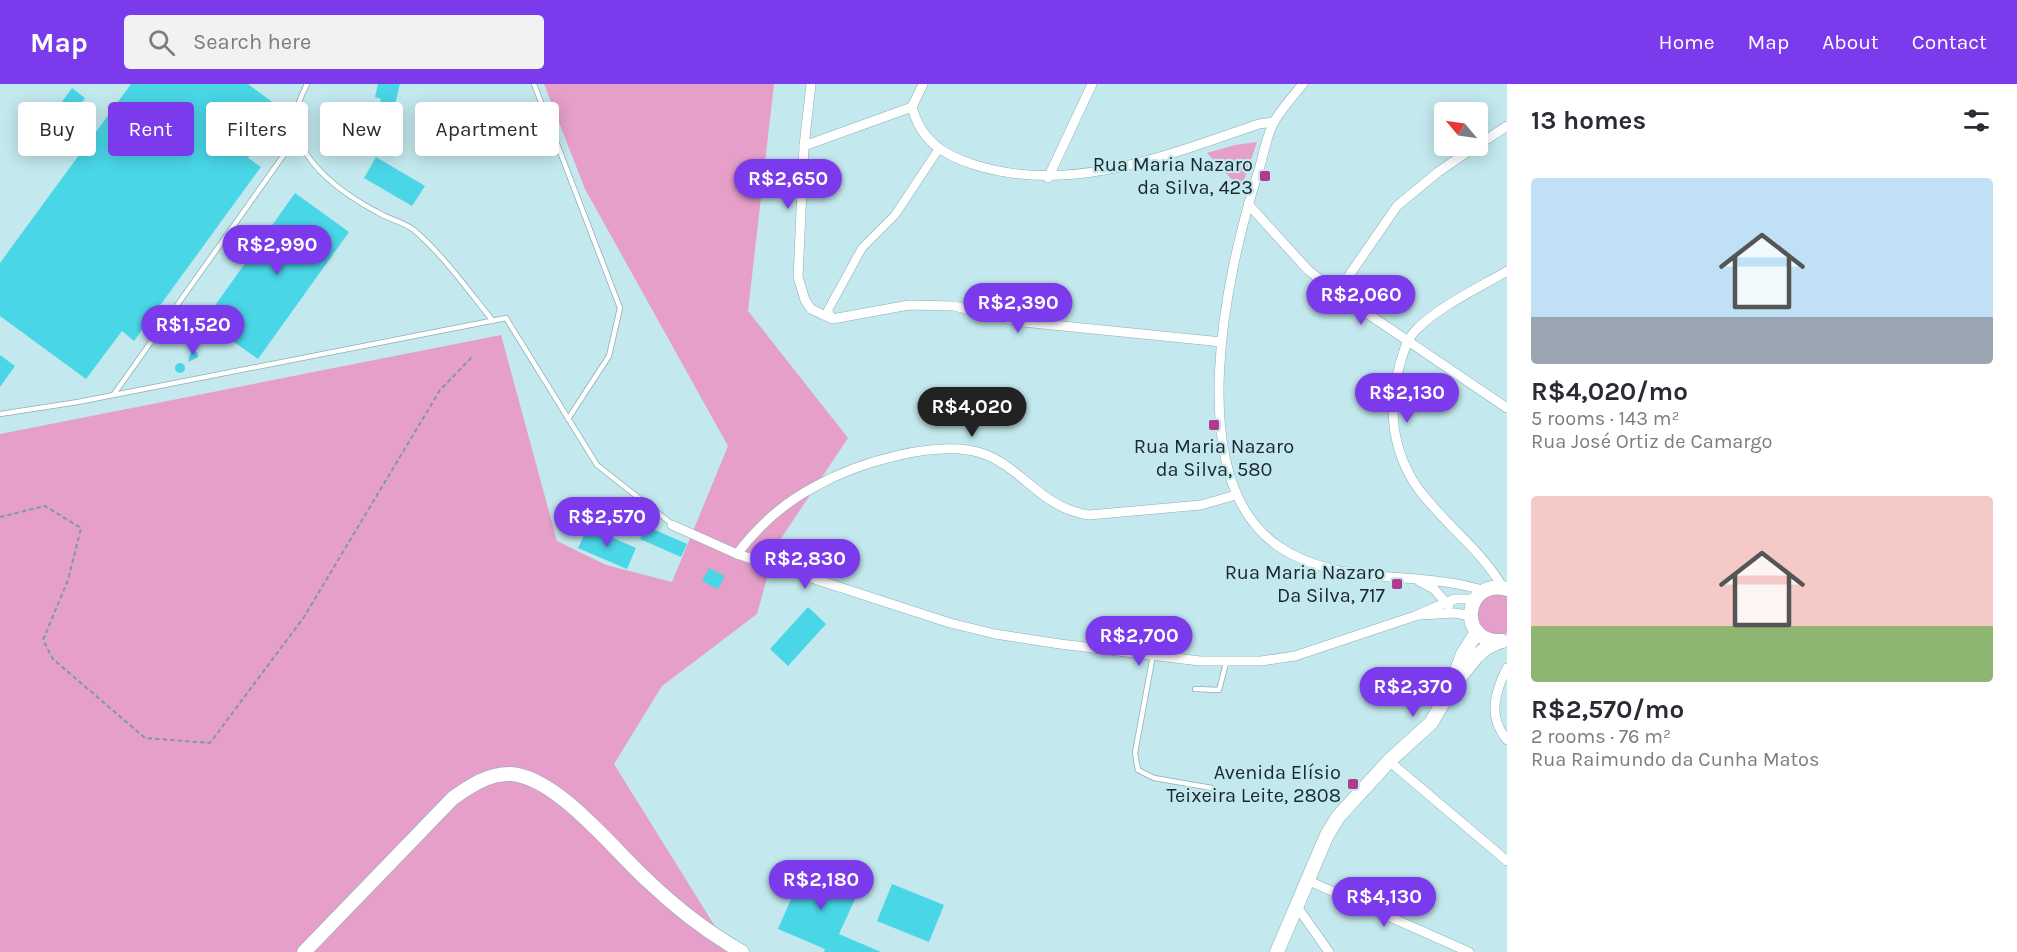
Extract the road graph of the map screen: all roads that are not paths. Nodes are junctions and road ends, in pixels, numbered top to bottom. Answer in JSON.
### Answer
{"nodes":[{"id":1,"x":307,"y":84,"type":"edge"},
{"id":2,"x":534,"y":84,"type":"edge"},
{"id":3,"x":811,"y":84,"type":"edge"},
{"id":4,"x":923,"y":84,"type":"edge"},
{"id":5,"x":1092,"y":84,"type":"edge"},
{"id":6,"x":1303,"y":84,"type":"edge"},
{"id":7,"x":299,"y":102,"type":"edge"},
{"id":8,"x":912,"y":107,"type":"junction"},
{"id":9,"x":1274,"y":122,"type":"junction"},
{"id":10,"x":1507,"y":126,"type":"edge"},
{"id":11,"x":1488,"y":138,"type":"edge"},
{"id":12,"x":804,"y":146,"type":"junction"},
{"id":13,"x":938,"y":150,"type":"junction"},
{"id":14,"x":308,"y":155,"type":"edge"},
{"id":15,"x":283,"y":156,"type":"edge"},
{"id":16,"x":1461,"y":156,"type":"edge"},
{"id":17,"x":1048,"y":178,"type":"junction"},
{"id":18,"x":1248,"y":204,"type":"junction"},
{"id":19,"x":1507,"y":271,"type":"edge"},
{"id":20,"x":1337,"y":293,"type":"junction"},
{"id":21,"x":832,"y":319,"type":"junction"},
{"id":22,"x":493,"y":321,"type":"junction"},
{"id":23,"x":1222,"y":342,"type":"junction"},
{"id":24,"x":1407,"y":342,"type":"junction"},
{"id":25,"x":114,"y":395,"type":"junction"},
{"id":26,"x":1507,"y":408,"type":"edge"},
{"id":27,"x":0,"y":414,"type":"edge"},
{"id":28,"x":568,"y":419,"type":"junction"},
{"id":29,"x":1236,"y":495,"type":"junction"},
{"id":30,"x":672,"y":525,"type":"joint"},
{"id":31,"x":737,"y":554,"type":"junction"},
{"id":32,"x":1419,"y":581,"type":"junction"},
{"id":33,"x":1505,"y":588,"type":"edge"},
{"id":34,"x":1480,"y":595,"type":"junction"},
{"id":35,"x":1445,"y":603,"type":"junction"},
{"id":36,"x":1456,"y":613,"type":"junction"},
{"id":37,"x":1415,"y":616,"type":"junction"},
{"id":38,"x":1470,"y":616,"type":"junction"},
{"id":39,"x":1477,"y":632,"type":"junction"},
{"id":40,"x":1504,"y":640,"type":"edge"},
{"id":41,"x":1152,"y":655,"type":"junction"},
{"id":42,"x":1226,"y":663,"type":"junction"},
{"id":43,"x":1507,"y":668,"type":"edge"},
{"id":44,"x":1452,"y":687,"type":"junction"},
{"id":45,"x":1195,"y":689,"type":"dead end"},
{"id":46,"x":1507,"y":741,"type":"edge"},
{"id":47,"x":1389,"y":761,"type":"junction"},
{"id":48,"x":1212,"y":788,"type":"dead end"},
{"id":49,"x":1507,"y":861,"type":"edge"},
{"id":50,"x":1309,"y":880,"type":"junction"},
{"id":51,"x":1298,"y":908,"type":"junction"},
{"id":52,"x":304,"y":952,"type":"edge"},
{"id":53,"x":742,"y":952,"type":"edge"},
{"id":54,"x":1277,"y":952,"type":"edge"},
{"id":55,"x":1329,"y":952,"type":"edge"},
{"id":56,"x":1469,"y":952,"type":"edge"}],
"edges":[{"from":1,"to":7,"type":"lane"},
{"from":2,"to":28,"type":"lane"},
{"from":3,"to":12,"type":"street"},
{"from":4,"to":8,"type":"street"},
{"from":5,"to":17,"type":"street"},
{"from":6,"to":9,"type":"street"},
{"from":8,"to":12,"type":"street"},
{"from":8,"to":13,"type":"street"},
{"from":9,"to":17,"type":"street"},
{"from":9,"to":18,"type":"street"},
{"from":10,"to":11,"type":"street"},
{"from":12,"to":21,"type":"street"},
{"from":13,"to":17,"type":"street"},
{"from":13,"to":21,"type":"street"},
{"from":14,"to":22,"type":"lane"},
{"from":15,"to":25,"type":"lane"},
{"from":16,"to":20,"type":"street"},
{"from":18,"to":20,"type":"street"},
{"from":18,"to":23,"type":"street"},
{"from":19,"to":24,"type":"street"},
{"from":20,"to":24,"type":"street"},
{"from":21,"to":23,"type":"street"},
{"from":22,"to":25,"type":"lane"},
{"from":22,"to":28,"type":"lane"},
{"from":23,"to":29,"type":"street"},
{"from":24,"to":26,"type":"street"},
{"from":24,"to":33,"type":"street"},
{"from":25,"to":27,"type":"lane"},
{"from":28,"to":30,"type":"lane"},
{"from":29,"to":31,"type":"street"},
{"from":29,"to":32,"type":"street"},
{"from":30,"to":31,"type":"street"},
{"from":31,"to":41,"type":"street"},
{"from":32,"to":34,"type":"street"},
{"from":32,"to":35,"type":"street"},
{"from":33,"to":34,"type":"main road"},
{"from":34,"to":35,"type":"street"},
{"from":34,"to":38,"type":"main road"},
{"from":35,"to":36,"type":"street"},
{"from":35,"to":37,"type":"street"},
{"from":36,"to":37,"type":"street"},
{"from":36,"to":38,"type":"street"},
{"from":37,"to":42,"type":"street"},
{"from":38,"to":39,"type":"main road"},
{"from":39,"to":40,"type":"main road"},
{"from":39,"to":44,"type":"main road"},
{"from":40,"to":44,"type":"main road"},
{"from":41,"to":42,"type":"street"},
{"from":41,"to":48,"type":"lane"},
{"from":42,"to":45,"type":"lane"},
{"from":43,"to":46,"type":"street"},
{"from":44,"to":47,"type":"main road"},
{"from":47,"to":49,"type":"street"},
{"from":47,"to":50,"type":"main road"},
{"from":50,"to":51,"type":"main road"},
{"from":50,"to":56,"type":"street"},
{"from":51,"to":54,"type":"main road"},
{"from":51,"to":55,"type":"street"},
{"from":52,"to":53,"type":"main road"}]}
